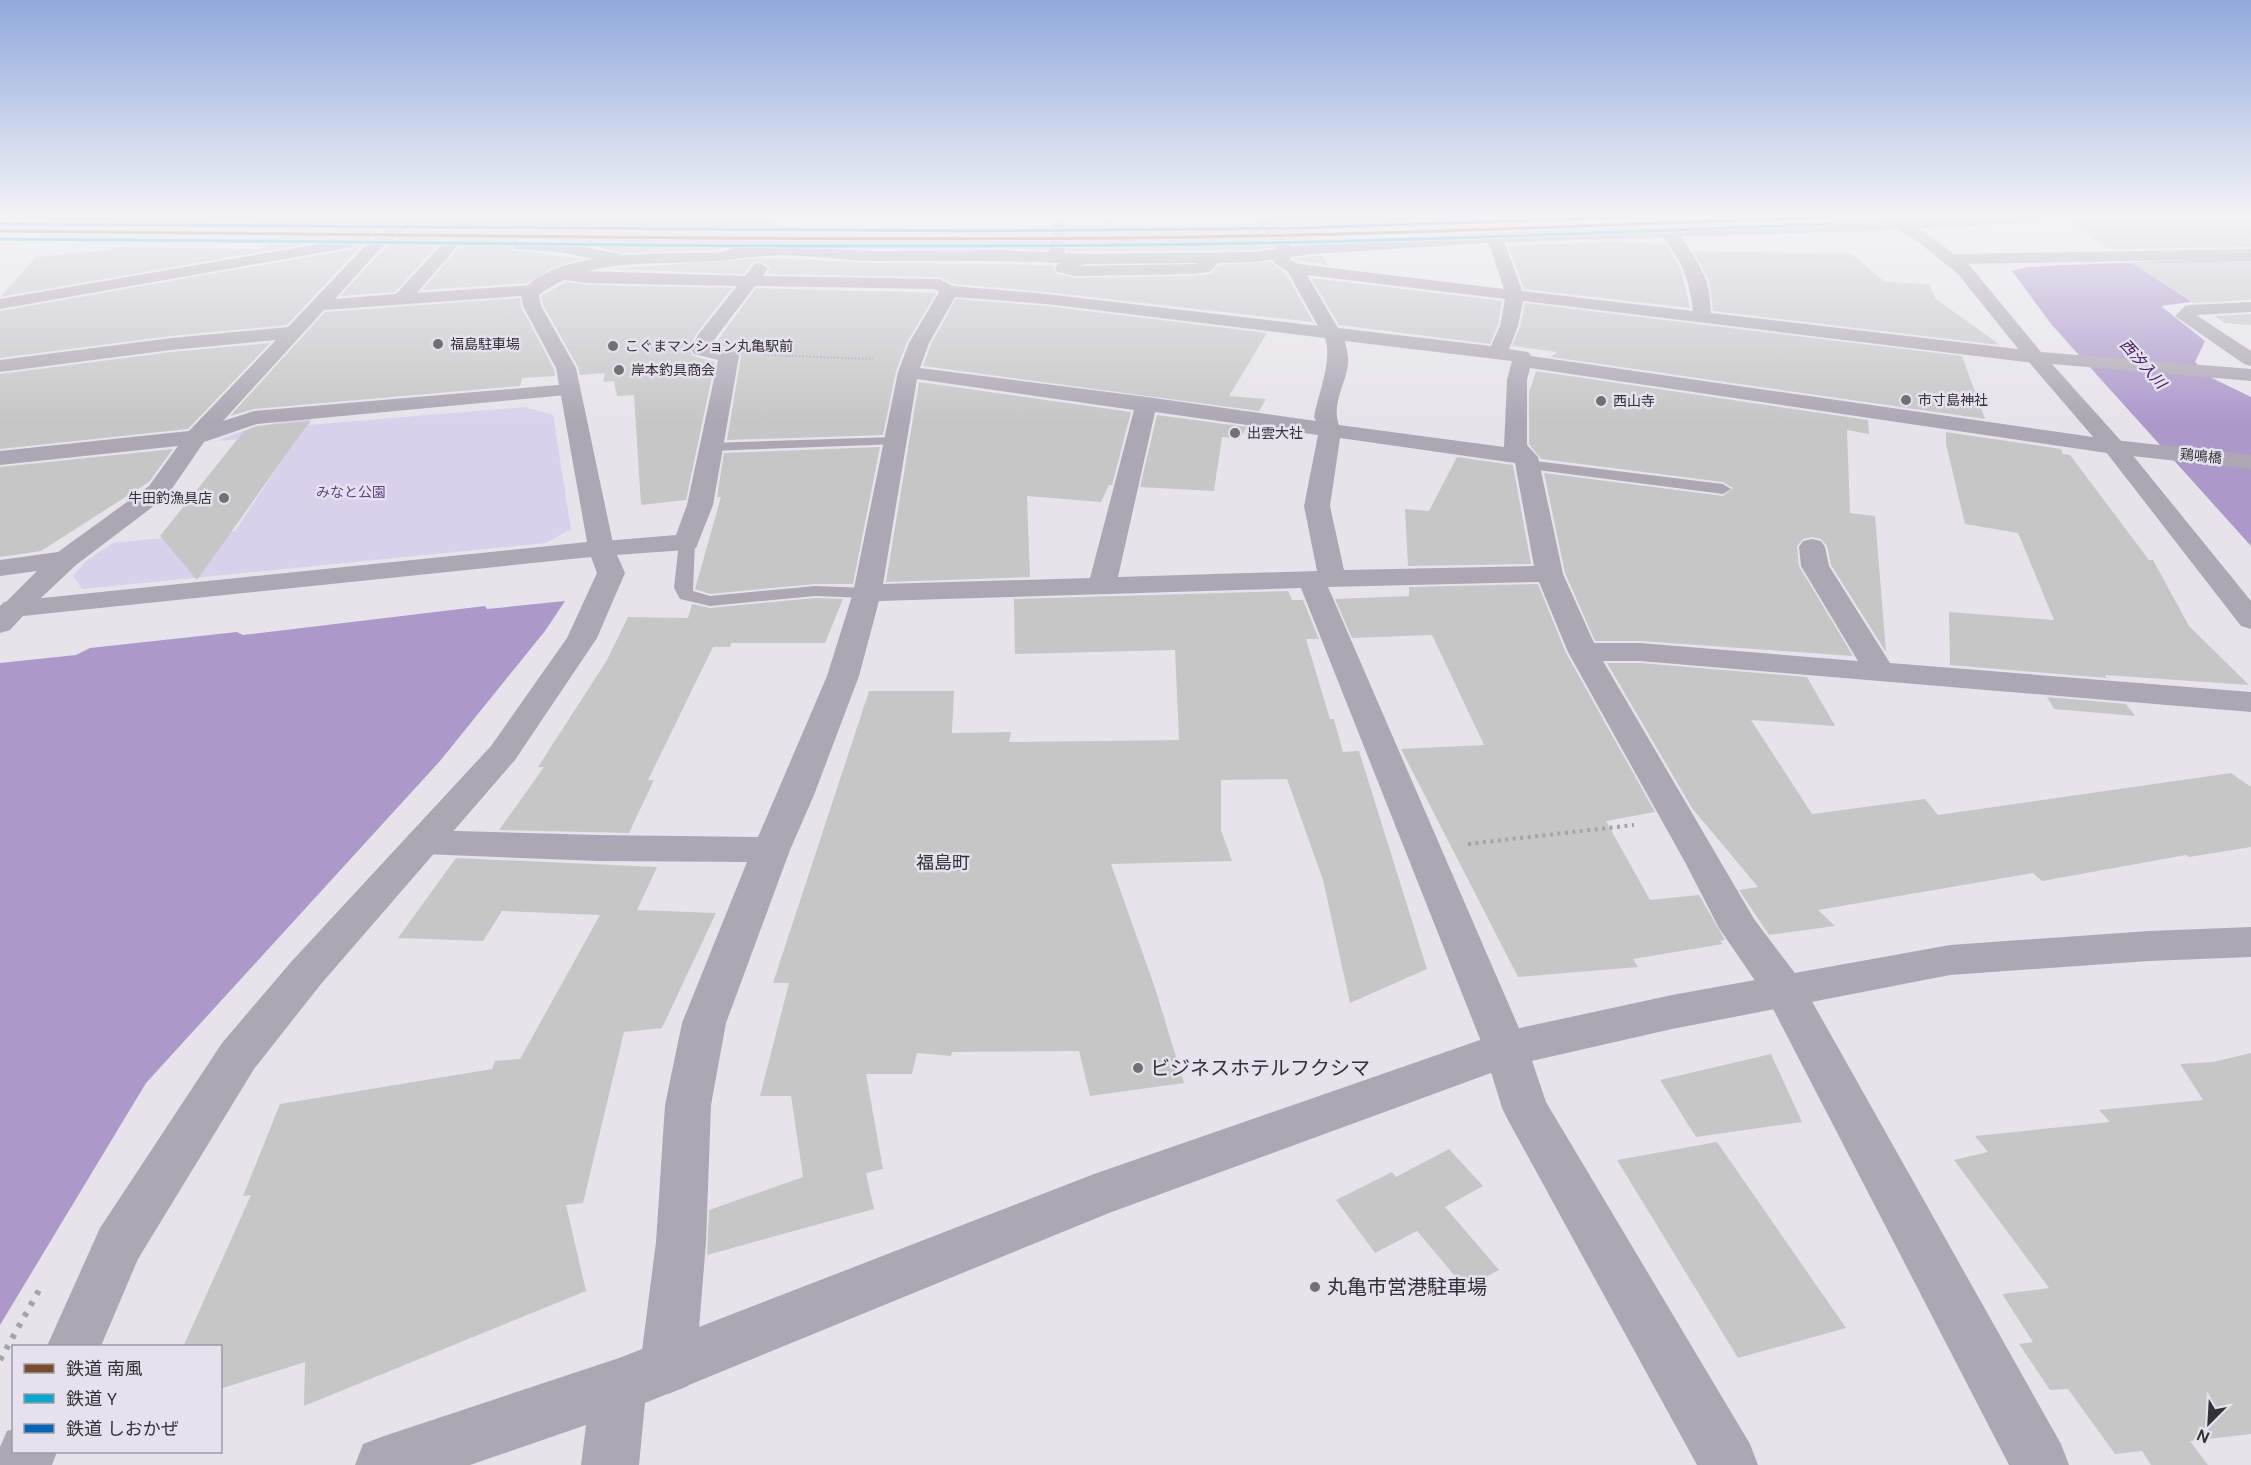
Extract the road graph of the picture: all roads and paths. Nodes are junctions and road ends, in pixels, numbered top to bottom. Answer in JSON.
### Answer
{"nodes":[{"id":1,"x":108,"y":285,"type":"edge"},
{"id":2,"x":341,"y":285,"type":"edge"},
{"id":3,"x":416,"y":285,"type":"edge"},
{"id":4,"x":482,"y":285,"type":"edge"},
{"id":5,"x":539,"y":285,"type":"edge"},
{"id":6,"x":744,"y":285,"type":"edge"},
{"id":7,"x":941,"y":285,"type":"edge"},
{"id":8,"x":1305,"y":285,"type":"edge"},
{"id":9,"x":1453,"y":285,"type":"edge"},
{"id":10,"x":1512,"y":285,"type":"edge"},
{"id":11,"x":1699,"y":285,"type":"edge"},
{"id":12,"x":1977,"y":285,"type":"edge"},
{"id":13,"x":949,"y":291,"type":"junction"},
{"id":14,"x":1515,"y":295,"type":"junction"},
{"id":15,"x":401,"y":300,"type":"junction"},
{"id":16,"x":0,"y":304,"type":"edge"},
{"id":17,"x":321,"y":305,"type":"junction"},
{"id":18,"x":2251,"y":307,"type":"edge"},
{"id":19,"x":1703,"y":318,"type":"junction"},
{"id":20,"x":295,"y":332,"type":"junction"},
{"id":21,"x":1332,"y":333,"type":"junction"},
{"id":22,"x":1496,"y":353,"type":"junction"},
{"id":23,"x":727,"y":356,"type":"junction"},
{"id":24,"x":2035,"y":357,"type":"junction"},
{"id":25,"x":1522,"y":361,"type":"junction"},
{"id":26,"x":2250,"y":362,"type":"edge"},
{"id":27,"x":0,"y":366,"type":"edge"},
{"id":28,"x":911,"y":366,"type":"junction"},
{"id":29,"x":569,"y":390,"type":"junction"},
{"id":30,"x":1147,"y":404,"type":"junction"},
{"id":31,"x":1330,"y":430,"type":"junction"},
{"id":32,"x":196,"y":437,"type":"junction"},
{"id":33,"x":895,"y":441,"type":"junction"},
{"id":34,"x":711,"y":447,"type":"junction"},
{"id":35,"x":2114,"y":447,"type":"junction"},
{"id":36,"x":0,"y":458,"type":"edge"},
{"id":37,"x":1527,"y":461,"type":"junction"},
{"id":38,"x":2251,"y":462,"type":"edge"},
{"id":39,"x":1723,"y":489,"type":"dead end"},
{"id":40,"x":687,"y":542,"type":"junction"},
{"id":41,"x":602,"y":548,"type":"junction"},
{"id":42,"x":1812,"y":548,"type":"dead end"},
{"id":43,"x":66,"y":559,"type":"junction"},
{"id":44,"x":0,"y":568,"type":"edge"},
{"id":45,"x":1549,"y":574,"type":"junction"},
{"id":46,"x":1322,"y":579,"type":"junction"},
{"id":47,"x":1102,"y":585,"type":"junction"},
{"id":48,"x":867,"y":593,"type":"junction"},
{"id":49,"x":7,"y":616,"type":"edge"},
{"id":50,"x":2251,"y":620,"type":"edge"},
{"id":51,"x":1583,"y":652,"type":"junction"},
{"id":52,"x":1880,"y":672,"type":"junction"},
{"id":53,"x":2251,"y":702,"type":"edge"},
{"id":54,"x":1679,"y":819,"type":"junction"},
{"id":55,"x":423,"y":842,"type":"junction"},
{"id":56,"x":1423,"y":848,"type":"junction"},
{"id":57,"x":771,"y":850,"type":"junction"},
{"id":58,"x":2251,"y":942,"type":"edge"},
{"id":59,"x":1785,"y":991,"type":"junction"},
{"id":60,"x":1506,"y":1049,"type":"junction"},
{"id":61,"x":75,"y":1345,"type":"edge"},
{"id":62,"x":668,"y":1366,"type":"junction"},
{"id":63,"x":619,"y":1386,"type":"junction"},
{"id":64,"x":384,"y":1465,"type":"edge"},
{"id":65,"x":610,"y":1465,"type":"edge"},
{"id":66,"x":1729,"y":1465,"type":"edge"},
{"id":67,"x":2040,"y":1465,"type":"edge"}],
"edges":[{"from":1,"to":16,"type":"street"},
{"from":2,"to":17,"type":"street"},
{"from":3,"to":15,"type":"street"},
{"from":4,"to":15,"type":"street"},
{"from":5,"to":29,"type":"street"},
{"from":6,"to":23,"type":"street"},
{"from":7,"to":13,"type":"street","name":"鶏鳴橋"},
{"from":8,"to":21,"type":"street"},
{"from":9,"to":14,"type":"street"},
{"from":10,"to":14,"type":"street"},
{"from":11,"to":19,"type":"street"},
{"from":12,"to":24,"type":"street"},
{"from":13,"to":21,"type":"street","name":"鶏鳴橋"},
{"from":13,"to":28,"type":"street"},
{"from":14,"to":19,"type":"street"},
{"from":14,"to":22,"type":"street"},
{"from":15,"to":17,"type":"street"},
{"from":17,"to":20,"type":"street"},
{"from":18,"to":26,"type":"street"},
{"from":19,"to":24,"type":"street"},
{"from":20,"to":27,"type":"street"},
{"from":20,"to":32,"type":"street"},
{"from":21,"to":22,"type":"street","name":"鶏鳴橋"},
{"from":21,"to":31,"type":"street"},
{"from":22,"to":25,"type":"street","name":"鶏鳴橋"},
{"from":23,"to":28,"type":"path"},
{"from":23,"to":34,"type":"street"},
{"from":24,"to":26,"type":"street"},
{"from":24,"to":35,"type":"street"},
{"from":25,"to":35,"type":"street","name":"鶏鳴橋"},
{"from":25,"to":37,"type":"street"},
{"from":28,"to":30,"type":"street"},
{"from":28,"to":33,"type":"street"},
{"from":29,"to":32,"type":"street"},
{"from":29,"to":41,"type":"street"},
{"from":30,"to":31,"type":"street"},
{"from":30,"to":47,"type":"street"},
{"from":31,"to":37,"type":"street"},
{"from":31,"to":46,"type":"street"},
{"from":32,"to":36,"type":"street"},
{"from":32,"to":43,"type":"street"},
{"from":33,"to":34,"type":"lane"},
{"from":33,"to":48,"type":"street"},
{"from":34,"to":40,"type":"street"},
{"from":35,"to":38,"type":"street","name":"鶏鳴橋"},
{"from":35,"to":50,"type":"street"},
{"from":37,"to":39,"type":"lane"},
{"from":37,"to":45,"type":"street"},
{"from":40,"to":41,"type":"street"},
{"from":40,"to":48,"type":"lane"},
{"from":41,"to":49,"type":"street"},
{"from":41,"to":55,"type":"street"},
{"from":42,"to":52,"type":"street"},
{"from":43,"to":44,"type":"street"},
{"from":43,"to":49,"type":"street"},
{"from":45,"to":46,"type":"street"},
{"from":45,"to":51,"type":"street"},
{"from":46,"to":47,"type":"street"},
{"from":46,"to":56,"type":"street"},
{"from":47,"to":48,"type":"street"},
{"from":48,"to":57,"type":"street"},
{"from":51,"to":52,"type":"street"},
{"from":51,"to":54,"type":"street"},
{"from":52,"to":53,"type":"street"},
{"from":54,"to":56,"type":"path"},
{"from":54,"to":59,"type":"street"},
{"from":55,"to":57,"type":"street"},
{"from":55,"to":61,"type":"street"},
{"from":56,"to":60,"type":"street"},
{"from":57,"to":62,"type":"street"},
{"from":58,"to":59,"type":"street"},
{"from":59,"to":60,"type":"street"},
{"from":59,"to":67,"type":"street"},
{"from":60,"to":62,"type":"street"},
{"from":60,"to":66,"type":"street"},
{"from":62,"to":63,"type":"street"},
{"from":63,"to":64,"type":"street"},
{"from":63,"to":65,"type":"street"}]}
